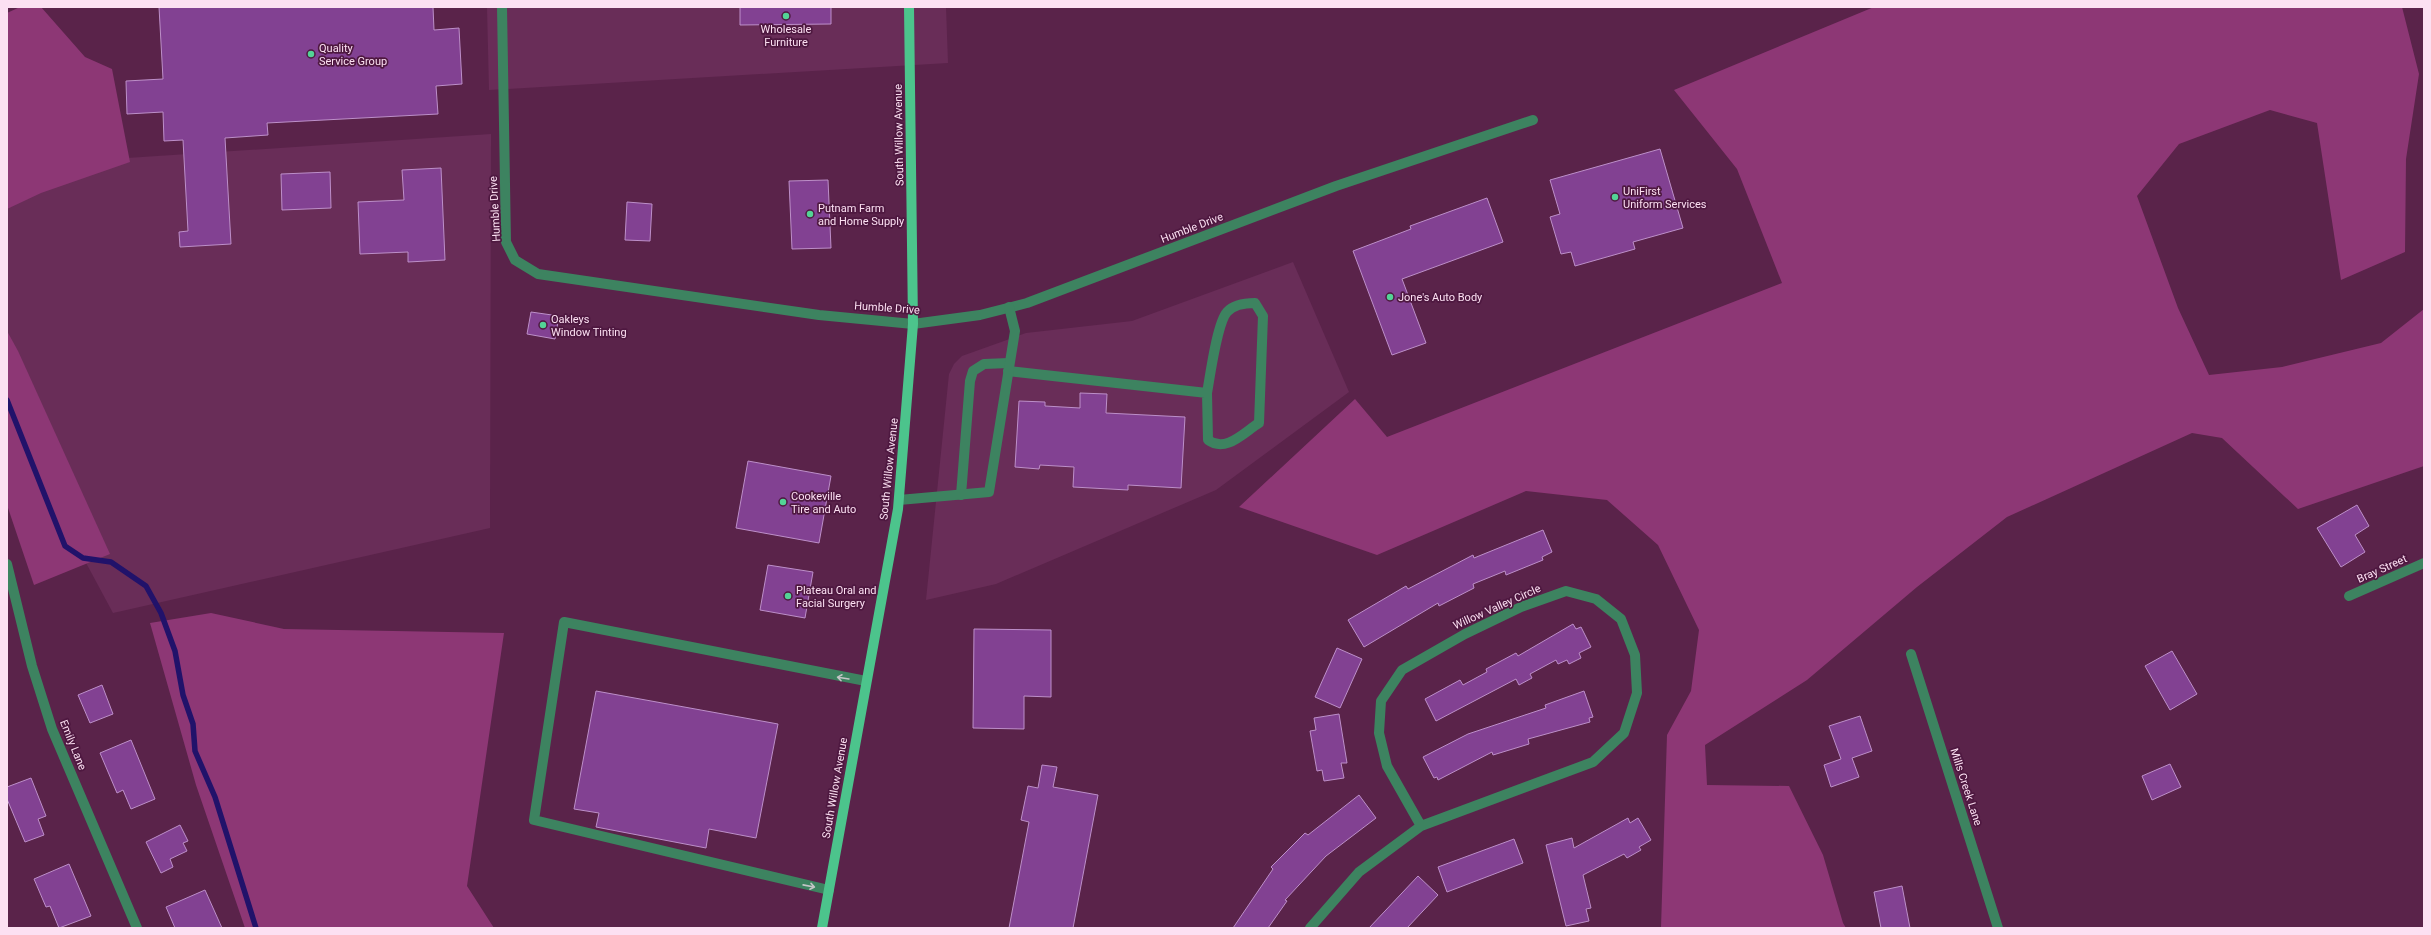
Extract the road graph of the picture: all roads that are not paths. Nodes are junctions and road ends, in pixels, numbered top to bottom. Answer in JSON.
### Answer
{"nodes":[{"id":1,"x":502,"y":7,"type":"edge"},
{"id":2,"x":909,"y":7,"type":"edge"},
{"id":3,"x":1533,"y":120,"type":"dead end"},
{"id":4,"x":1009,"y":307,"type":"junction"},
{"id":5,"x":913,"y":324,"type":"junction"},
{"id":6,"x":1009,"y":367,"type":"junction"},
{"id":7,"x":1207,"y":394,"type":"junction"},
{"id":8,"x":961,"y":495,"type":"junction"},
{"id":9,"x":899,"y":500,"type":"junction"},
{"id":10,"x":2424,"y":563,"type":"edge"},
{"id":11,"x":7,"y":564,"type":"edge"},
{"id":12,"x":2349,"y":596,"type":"dead end"},
{"id":13,"x":1911,"y":654,"type":"dead end"},
{"id":14,"x":866,"y":681,"type":"junction"},
{"id":15,"x":1420,"y":826,"type":"junction"},
{"id":16,"x":829,"y":890,"type":"junction"},
{"id":17,"x":138,"y":928,"type":"edge"},
{"id":18,"x":822,"y":928,"type":"edge"},
{"id":19,"x":1310,"y":928,"type":"edge"},
{"id":20,"x":1998,"y":928,"type":"edge"}],
"edges":[{"from":1,"to":5,"type":"street","name":"Humble Drive"},
{"from":2,"to":5,"type":"main road","name":"South Willow Avenue"},
{"from":3,"to":4,"type":"street","name":"Humble Drive"},
{"from":4,"to":5,"type":"street","name":"Humble Drive"},
{"from":4,"to":6,"type":"street"},
{"from":5,"to":9,"type":"main road","name":"South Willow Avenue"},
{"from":6,"to":7,"type":"street"},
{"from":6,"to":8,"type":"street"},
{"from":6,"to":8,"type":"street"},
{"from":7,"to":7,"type":"street"},
{"from":8,"to":9,"type":"street"},
{"from":9,"to":14,"type":"main road","name":"South Willow Avenue"},
{"from":10,"to":12,"type":"street","name":"Bray Street"},
{"from":11,"to":17,"type":"street","name":"Emily Lane"},
{"from":13,"to":20,"type":"street","name":"Mills Creek Lane"},
{"from":14,"to":16,"type":"main road","name":"South Willow Avenue"},
{"from":14,"to":16,"type":"street","one_way":true},
{"from":15,"to":15,"type":"street","name":"Willow Valley Circle"},
{"from":15,"to":19,"type":"street","name":"Willow Valley Circle"},
{"from":16,"to":18,"type":"main road","name":"South Willow Avenue"}]}
